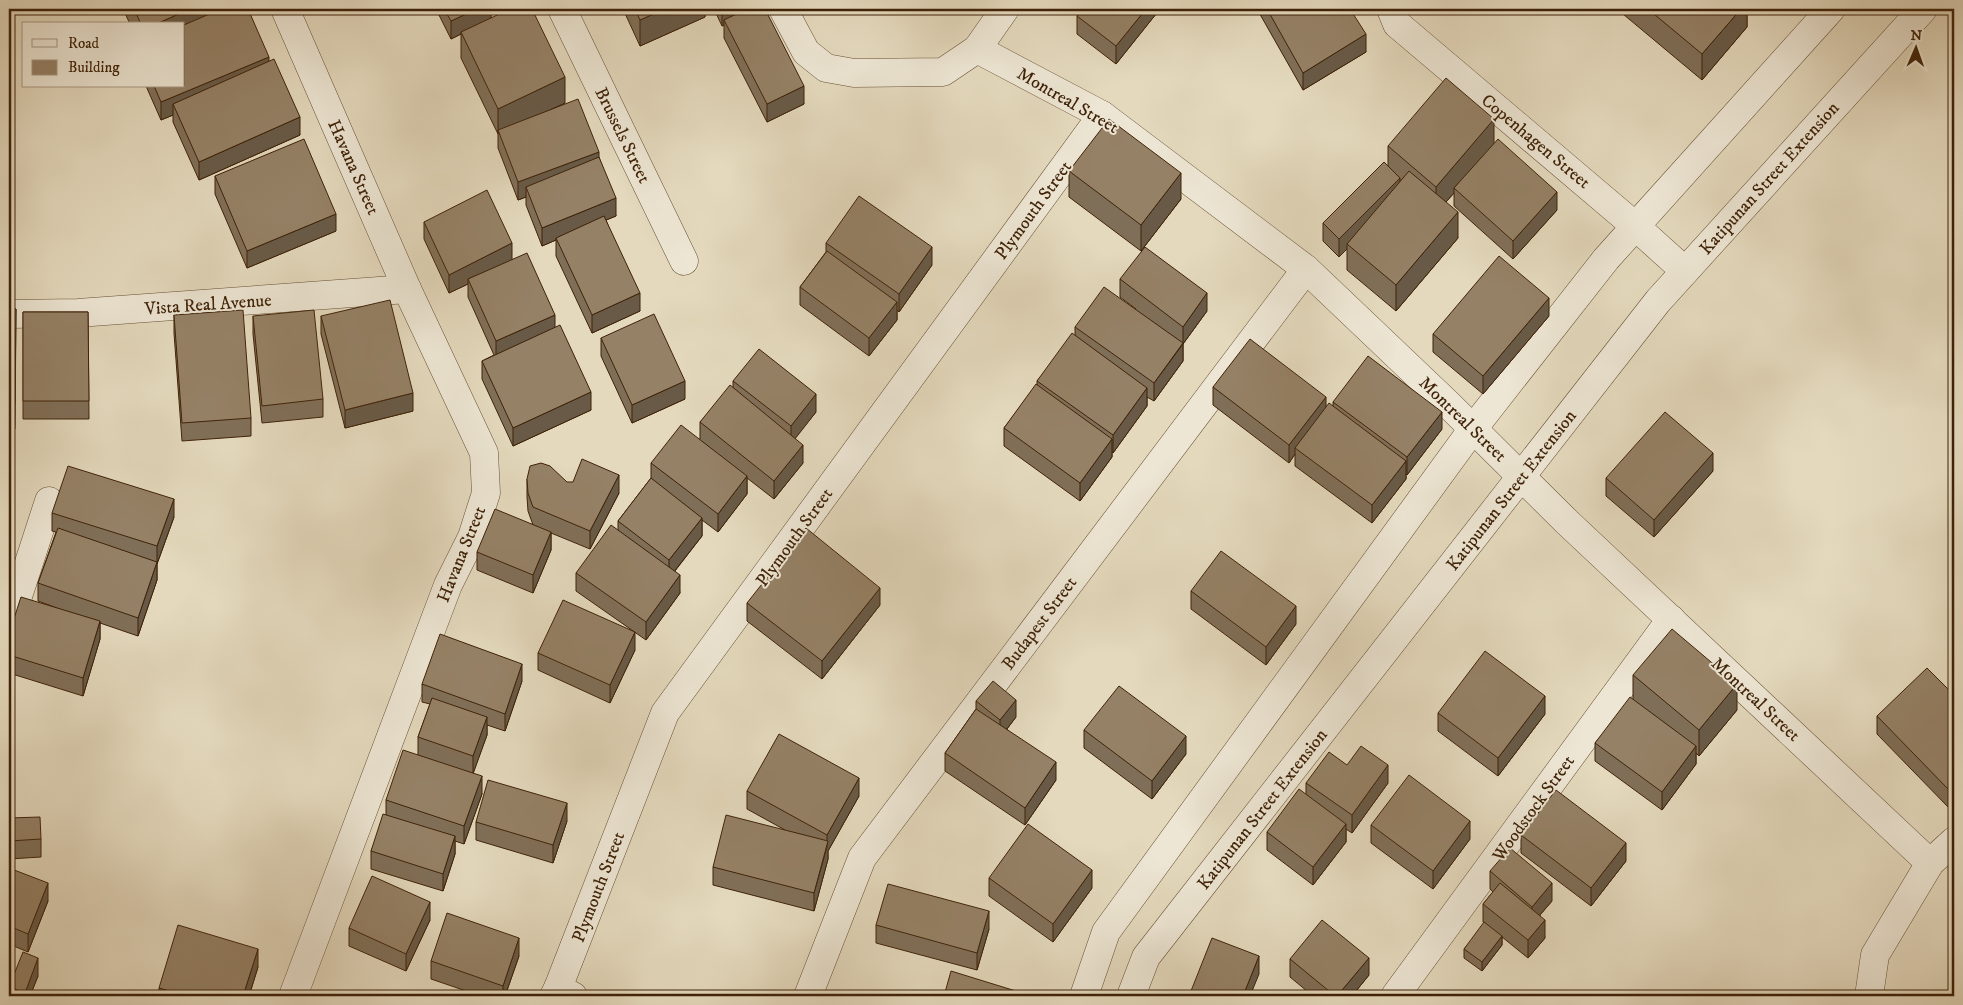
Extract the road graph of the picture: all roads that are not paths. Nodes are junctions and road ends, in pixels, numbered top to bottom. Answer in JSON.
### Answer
{"nodes":[{"id":1,"x":285,"y":9,"type":"edge"},
{"id":2,"x":562,"y":9,"type":"edge"},
{"id":3,"x":783,"y":9,"type":"edge"},
{"id":4,"x":1005,"y":9,"type":"edge"},
{"id":5,"x":1391,"y":9,"type":"edge"},
{"id":6,"x":1831,"y":9,"type":"edge"},
{"id":7,"x":1924,"y":9,"type":"edge"},
{"id":8,"x":977,"y":49,"type":"junction"},
{"id":9,"x":1102,"y":115,"type":"junction"},
{"id":10,"x":1634,"y":225,"type":"junction"},
{"id":11,"x":684,"y":261,"type":"dead end"},
{"id":12,"x":1306,"y":269,"type":"junction"},
{"id":13,"x":1685,"y":271,"type":"junction"},
{"id":14,"x":407,"y":289,"type":"junction"},
{"id":15,"x":9,"y":314,"type":"edge"},
{"id":16,"x":1472,"y":430,"type":"junction"},
{"id":17,"x":1522,"y":477,"type":"junction"},
{"id":18,"x":49,"y":501,"type":"dead end"},
{"id":19,"x":1671,"y":619,"type":"junction"},
{"id":20,"x":9,"y":624,"type":"edge"},
{"id":21,"x":1954,"y":841,"type":"edge"},
{"id":22,"x":1930,"y":863,"type":"junction"},
{"id":23,"x":562,"y":994,"type":"edge"},
{"id":24,"x":293,"y":996,"type":"edge"},
{"id":25,"x":808,"y":996,"type":"edge"},
{"id":26,"x":1084,"y":996,"type":"edge"},
{"id":27,"x":1131,"y":996,"type":"edge"},
{"id":28,"x":1394,"y":996,"type":"edge"},
{"id":29,"x":1869,"y":996,"type":"edge"}],
"edges":[{"from":1,"to":14,"type":"street","name":"Havana Street"},
{"from":2,"to":11,"type":"street","name":"Brussels Street"},
{"from":3,"to":8,"type":"street"},
{"from":4,"to":8,"type":"street"},
{"from":5,"to":10,"type":"street","name":"Copenhagen Street"},
{"from":6,"to":10,"type":"street"},
{"from":7,"to":13,"type":"street","name":"Katipunan Street Extension"},
{"from":8,"to":9,"type":"street","name":"Montreal Street"},
{"from":9,"to":12,"type":"street","name":"Montreal Street"},
{"from":9,"to":23,"type":"street","name":"Plymouth Street"},
{"from":10,"to":13,"type":"street","name":"Copenhagen Street"},
{"from":10,"to":16,"type":"street"},
{"from":12,"to":16,"type":"street","name":"Montreal Street"},
{"from":12,"to":25,"type":"street","name":"Budapest Street"},
{"from":13,"to":17,"type":"street","name":"Katipunan Street Extension"},
{"from":14,"to":15,"type":"street","name":"Vista Real Avenue"},
{"from":14,"to":24,"type":"street","name":"Havana Street"},
{"from":16,"to":17,"type":"street","name":"Montreal Street"},
{"from":16,"to":26,"type":"street"},
{"from":17,"to":19,"type":"street","name":"Montreal Street"},
{"from":17,"to":27,"type":"street","name":"Katipunan Street Extension"},
{"from":18,"to":20,"type":"street"},
{"from":19,"to":22,"type":"street","name":"Montreal Street"},
{"from":19,"to":28,"type":"street","name":"Woodstock Street"},
{"from":21,"to":22,"type":"street"},
{"from":22,"to":29,"type":"street"}]}
